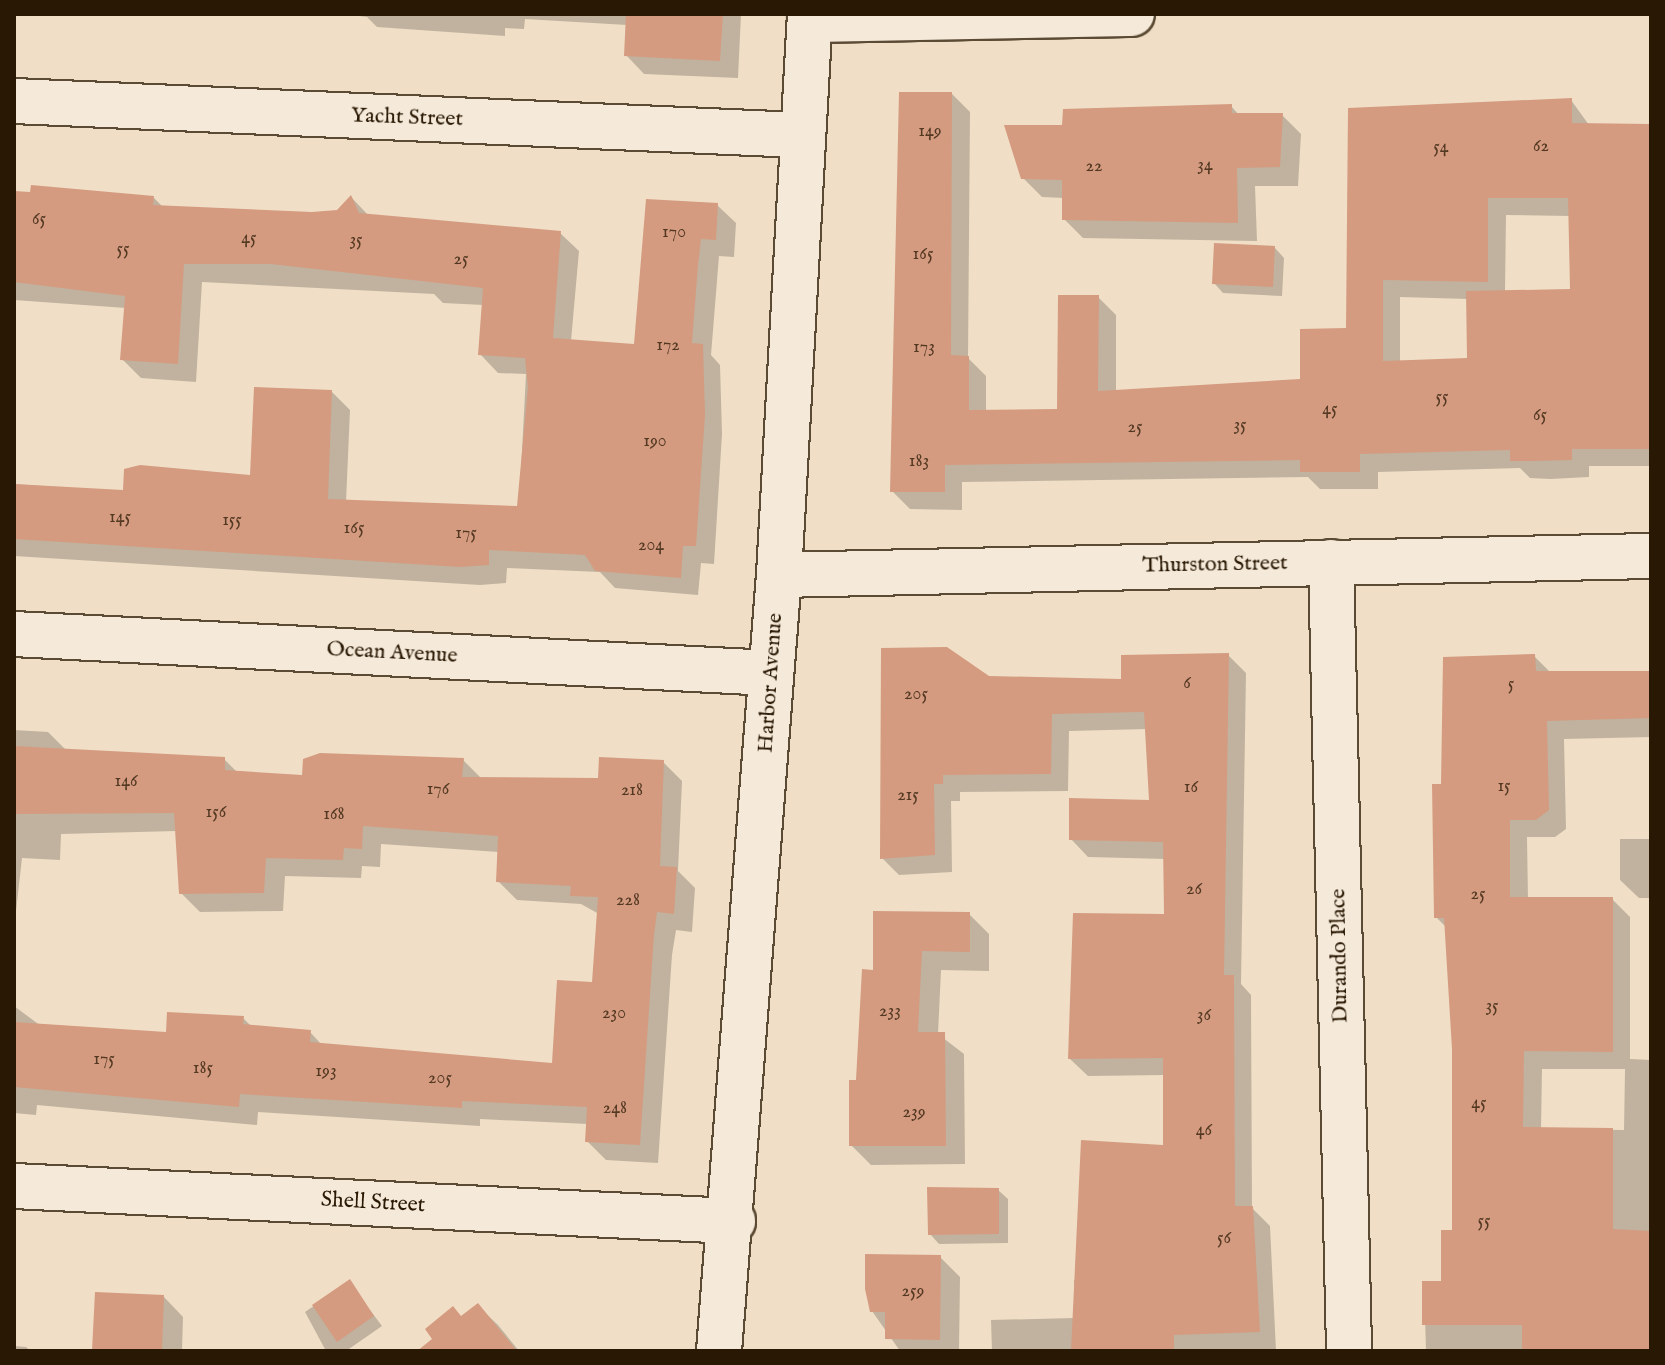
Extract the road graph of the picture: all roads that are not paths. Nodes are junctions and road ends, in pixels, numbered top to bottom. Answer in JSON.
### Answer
{"nodes":[{"id":1,"x":1132,"y":14,"type":"edge"},
{"id":2,"x":810,"y":17,"type":"edge"},
{"id":3,"x":14,"y":101,"type":"edge"},
{"id":4,"x":800,"y":135,"type":"junction"},
{"id":5,"x":1651,"y":556,"type":"edge"},
{"id":6,"x":1331,"y":562,"type":"junction"},
{"id":7,"x":779,"y":575,"type":"junction"},
{"id":8,"x":14,"y":634,"type":"edge"},
{"id":9,"x":771,"y":673,"type":"junction"},
{"id":10,"x":14,"y":1186,"type":"edge"},
{"id":11,"x":733,"y":1221,"type":"junction"},
{"id":12,"x":719,"y":1351,"type":"edge"},
{"id":13,"x":1349,"y":1351,"type":"edge"}],
"edges":[{"from":1,"to":2,"type":"street"},
{"from":2,"to":4,"type":"street","name":"Harbor Avenue"},
{"from":3,"to":4,"type":"street","name":"Yacht Street"},
{"from":4,"to":7,"type":"street","name":"Harbor Avenue"},
{"from":5,"to":6,"type":"street","name":"Thurston Street"},
{"from":6,"to":7,"type":"street","name":"Thurston Street"},
{"from":6,"to":13,"type":"street","name":"Durando Place"},
{"from":7,"to":9,"type":"street","name":"Harbor Avenue"},
{"from":8,"to":9,"type":"street","name":"Ocean Avenue"},
{"from":9,"to":11,"type":"street","name":"Harbor Avenue"},
{"from":10,"to":11,"type":"street","name":"Shell Street"},
{"from":11,"to":12,"type":"street","name":"Harbor Avenue"}]}
